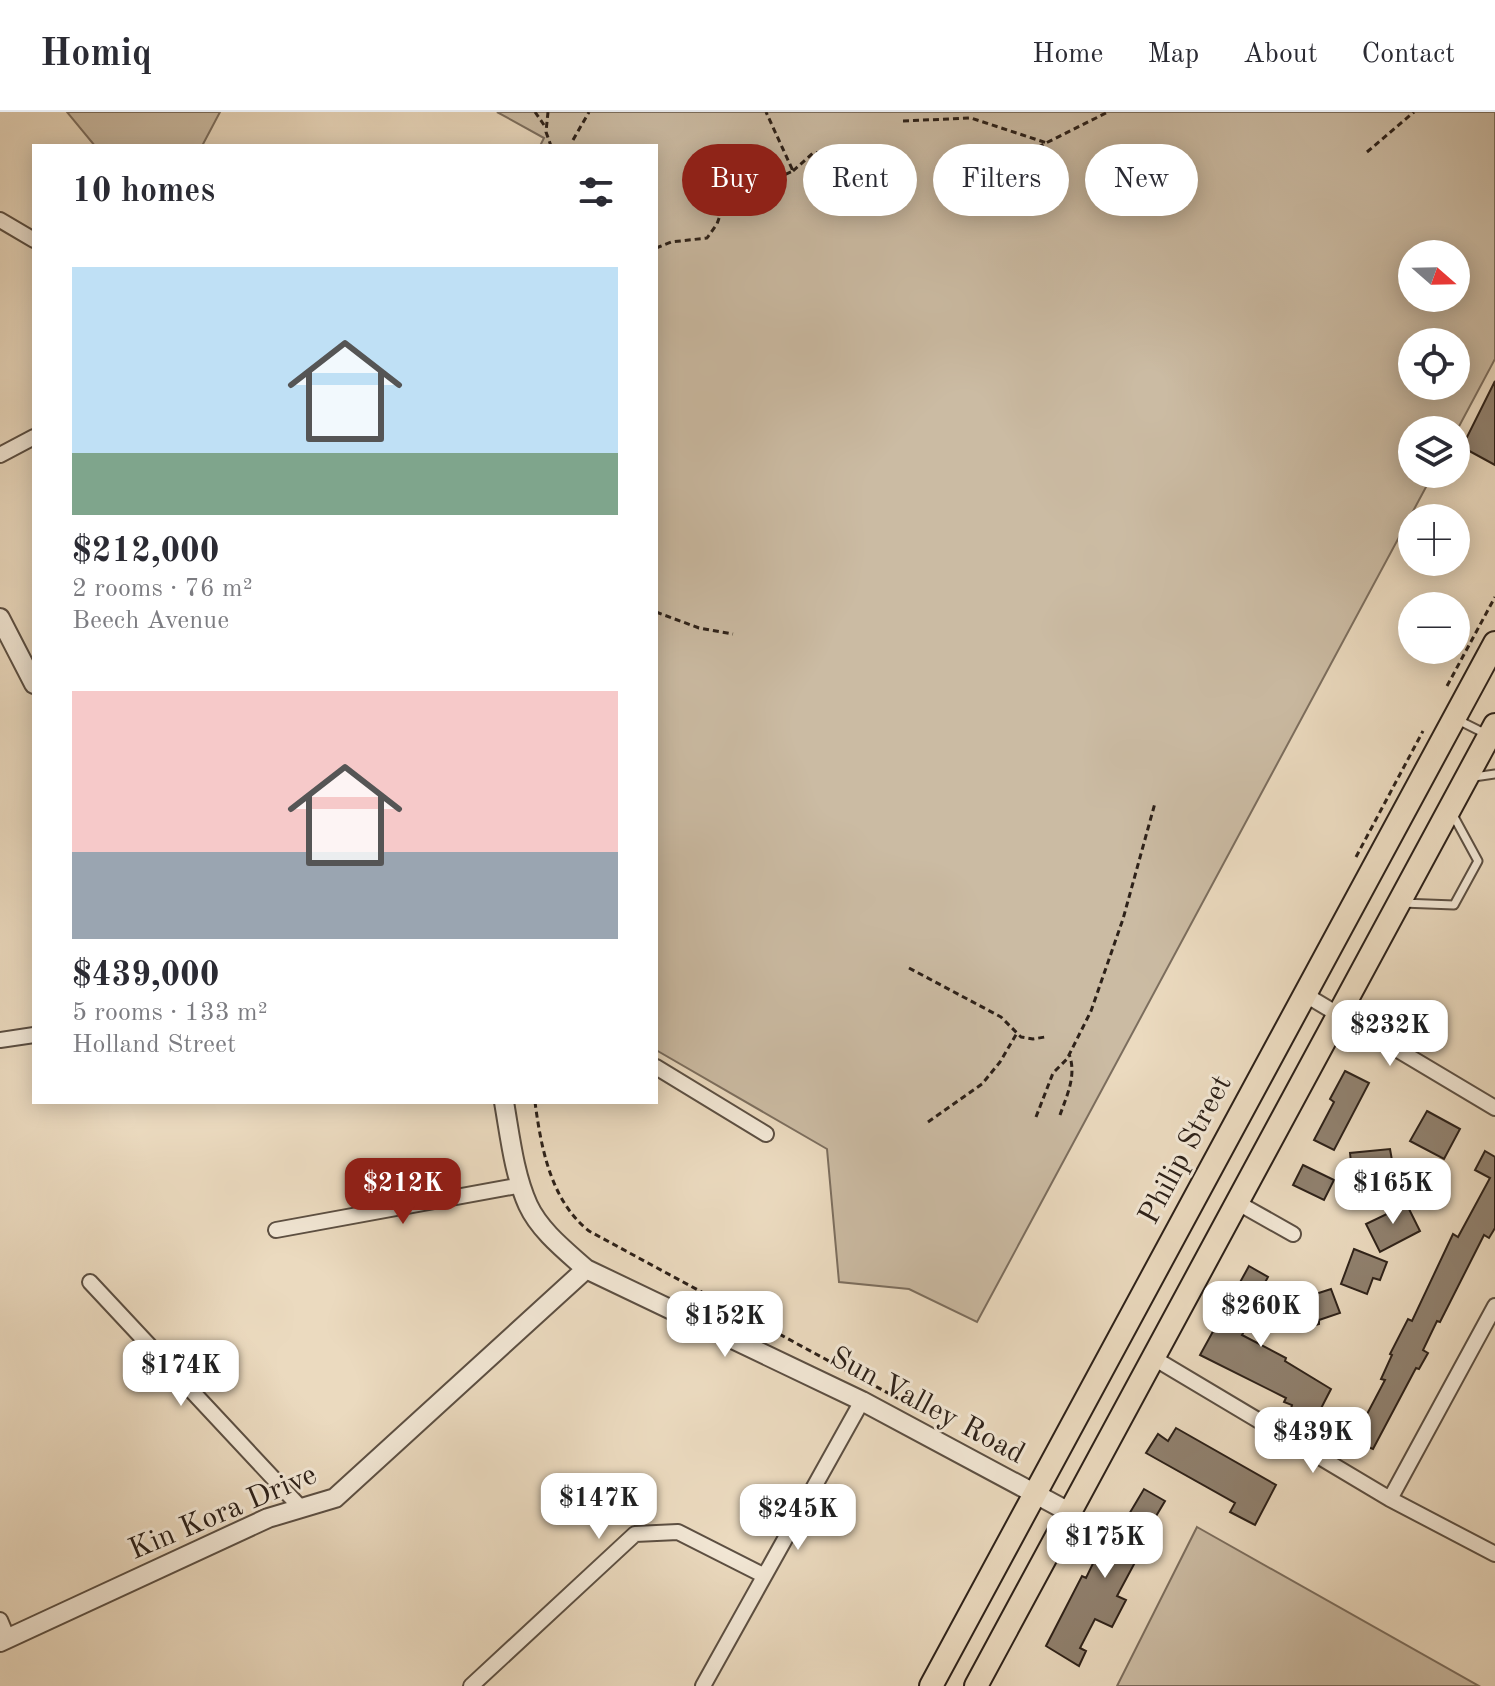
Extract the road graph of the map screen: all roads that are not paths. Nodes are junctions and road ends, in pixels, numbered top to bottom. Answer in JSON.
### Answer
{"nodes":[{"id":1,"x":0,"y":220,"type":"edge"},
{"id":2,"x":32,"y":239,"type":"edge"},
{"id":3,"x":32,"y":438,"type":"edge"},
{"id":4,"x":0,"y":455,"type":"edge"},
{"id":5,"x":0,"y":618,"type":"edge"},
{"id":6,"x":1495,"y":643,"type":"edge"},
{"id":7,"x":32,"y":680,"type":"edge"},
{"id":8,"x":1455,"y":719,"type":"junction"},
{"id":9,"x":1493,"y":733,"type":"edge"},
{"id":10,"x":1495,"y":774,"type":"edge"},
{"id":11,"x":1467,"y":779,"type":"junction"},
{"id":12,"x":1450,"y":809,"type":"junction"},
{"id":13,"x":1400,"y":903,"type":"junction"},
{"id":14,"x":1304,"y":994,"type":"junction"},
{"id":15,"x":1340,"y":1014,"type":"junction"},
{"id":16,"x":32,"y":1035,"type":"edge"},
{"id":17,"x":0,"y":1040,"type":"edge"},
{"id":18,"x":658,"y":1068,"type":"edge"},
{"id":19,"x":504,"y":1104,"type":"edge"},
{"id":20,"x":1495,"y":1108,"type":"edge"},
{"id":21,"x":766,"y":1134,"type":"dead end"},
{"id":22,"x":522,"y":1185,"type":"junction"},
{"id":23,"x":1238,"y":1203,"type":"junction"},
{"id":24,"x":276,"y":1230,"type":"dead end"},
{"id":25,"x":1293,"y":1234,"type":"dead end"},
{"id":26,"x":586,"y":1269,"type":"junction"},
{"id":27,"x":90,"y":1282,"type":"dead end"},
{"id":28,"x":1493,"y":1312,"type":"edge"},
{"id":29,"x":1152,"y":1357,"type":"junction"},
{"id":30,"x":862,"y":1401,"type":"junction"},
{"id":31,"x":1035,"y":1495,"type":"junction"},
{"id":32,"x":1390,"y":1499,"type":"junction"},
{"id":33,"x":301,"y":1508,"type":"junction"},
{"id":34,"x":1069,"y":1512,"type":"junction"},
{"id":35,"x":1495,"y":1554,"type":"edge"},
{"id":36,"x":763,"y":1575,"type":"junction"},
{"id":37,"x":0,"y":1620,"type":"edge"},
{"id":38,"x":4,"y":1641,"type":"edge"},
{"id":39,"x":471,"y":1686,"type":"edge"},
{"id":40,"x":703,"y":1686,"type":"edge"},
{"id":41,"x":931,"y":1686,"type":"edge"},
{"id":42,"x":976,"y":1686,"type":"edge"}],
"edges":[{"from":1,"to":2,"type":"street"},
{"from":3,"to":4,"type":"street"},
{"from":5,"to":7,"type":"street"},
{"from":6,"to":8,"type":"main road","name":"Philip Street"},
{"from":8,"to":9,"type":"lane"},
{"from":8,"to":14,"type":"main road","name":"Philip Street"},
{"from":9,"to":11,"type":"main road"},
{"from":10,"to":11,"type":"lane"},
{"from":11,"to":12,"type":"main road"},
{"from":12,"to":13,"type":"main road"},
{"from":12,"to":13,"type":"lane"},
{"from":13,"to":15,"type":"main road"},
{"from":14,"to":15,"type":"street"},
{"from":14,"to":31,"type":"main road","name":"Philip Street"},
{"from":15,"to":20,"type":"street"},
{"from":15,"to":23,"type":"main road"},
{"from":16,"to":17,"type":"street"},
{"from":18,"to":21,"type":"street"},
{"from":19,"to":22,"type":"street","name":"Sun Valley Road"},
{"from":22,"to":24,"type":"street"},
{"from":22,"to":26,"type":"street","name":"Sun Valley Road"},
{"from":23,"to":25,"type":"street"},
{"from":23,"to":29,"type":"main road"},
{"from":26,"to":30,"type":"street","name":"Sun Valley Road"},
{"from":26,"to":33,"type":"street","name":"Kin Kora Drive"},
{"from":27,"to":33,"type":"street"},
{"from":28,"to":32,"type":"street"},
{"from":29,"to":32,"type":"street"},
{"from":29,"to":34,"type":"main road"},
{"from":30,"to":31,"type":"street","name":"Sun Valley Road"},
{"from":30,"to":36,"type":"street"},
{"from":31,"to":34,"type":"street","name":"Sun Valley Road"},
{"from":31,"to":41,"type":"main road","name":"Philip Street"},
{"from":32,"to":35,"type":"street"},
{"from":33,"to":38,"type":"street","name":"Kin Kora Drive"},
{"from":34,"to":42,"type":"main road"},
{"from":36,"to":39,"type":"street"},
{"from":36,"to":40,"type":"street"},
{"from":37,"to":38,"type":"street"}]}
